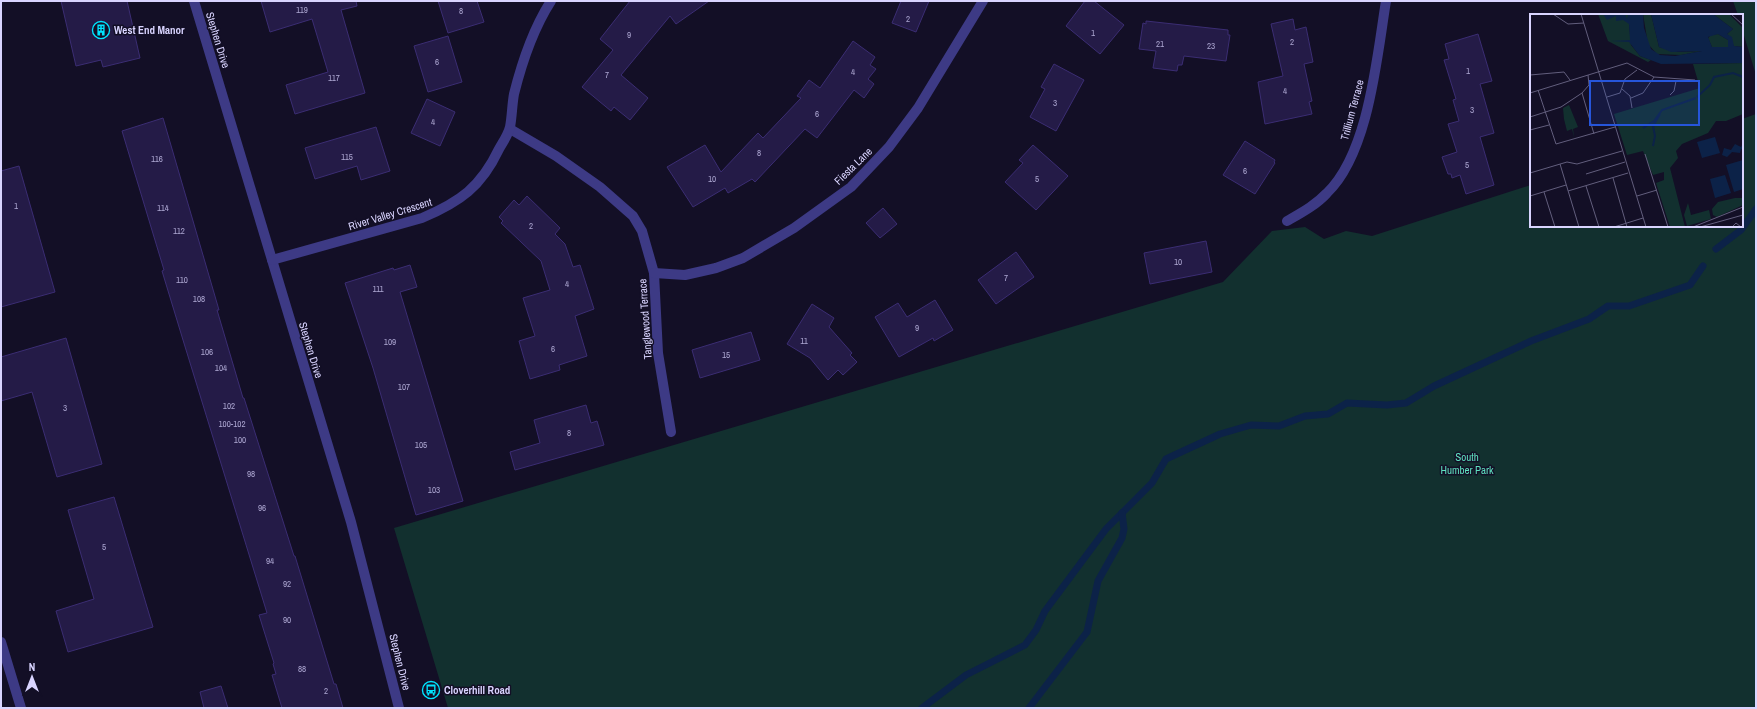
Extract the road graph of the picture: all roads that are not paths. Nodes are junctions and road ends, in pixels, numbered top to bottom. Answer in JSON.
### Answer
{"nodes":[{"id":1,"x":194,"y":1,"type":"edge"},
{"id":2,"x":551,"y":1,"type":"edge"},
{"id":3,"x":983,"y":1,"type":"edge"},
{"id":4,"x":1386,"y":1,"type":"edge"},
{"id":5,"x":510,"y":128,"type":"junction"},
{"id":6,"x":1288,"y":221,"type":"dead end"},
{"id":7,"x":272,"y":260,"type":"junction"},
{"id":8,"x":654,"y":273,"type":"junction"},
{"id":9,"x":671,"y":432,"type":"dead end"},
{"id":10,"x":1,"y":642,"type":"edge"},
{"id":11,"x":21,"y":708,"type":"edge"},
{"id":12,"x":399,"y":708,"type":"edge"}],
"edges":[{"from":1,"to":7,"type":"street","name":"Stephen Drive"},
{"from":2,"to":5,"type":"street","name":"River Valley Crescent"},
{"from":3,"to":8,"type":"street","name":"Fiesta Lane"},
{"from":4,"to":6,"type":"street","name":"Trillium Terrace"},
{"from":5,"to":7,"type":"street","name":"River Valley Crescent"},
{"from":5,"to":8,"type":"street","name":"Tanglewood Terrace"},
{"from":7,"to":12,"type":"street","name":"Stephen Drive"},
{"from":8,"to":9,"type":"street","name":"Tanglewood Terrace"},
{"from":10,"to":11,"type":"street"}]}
